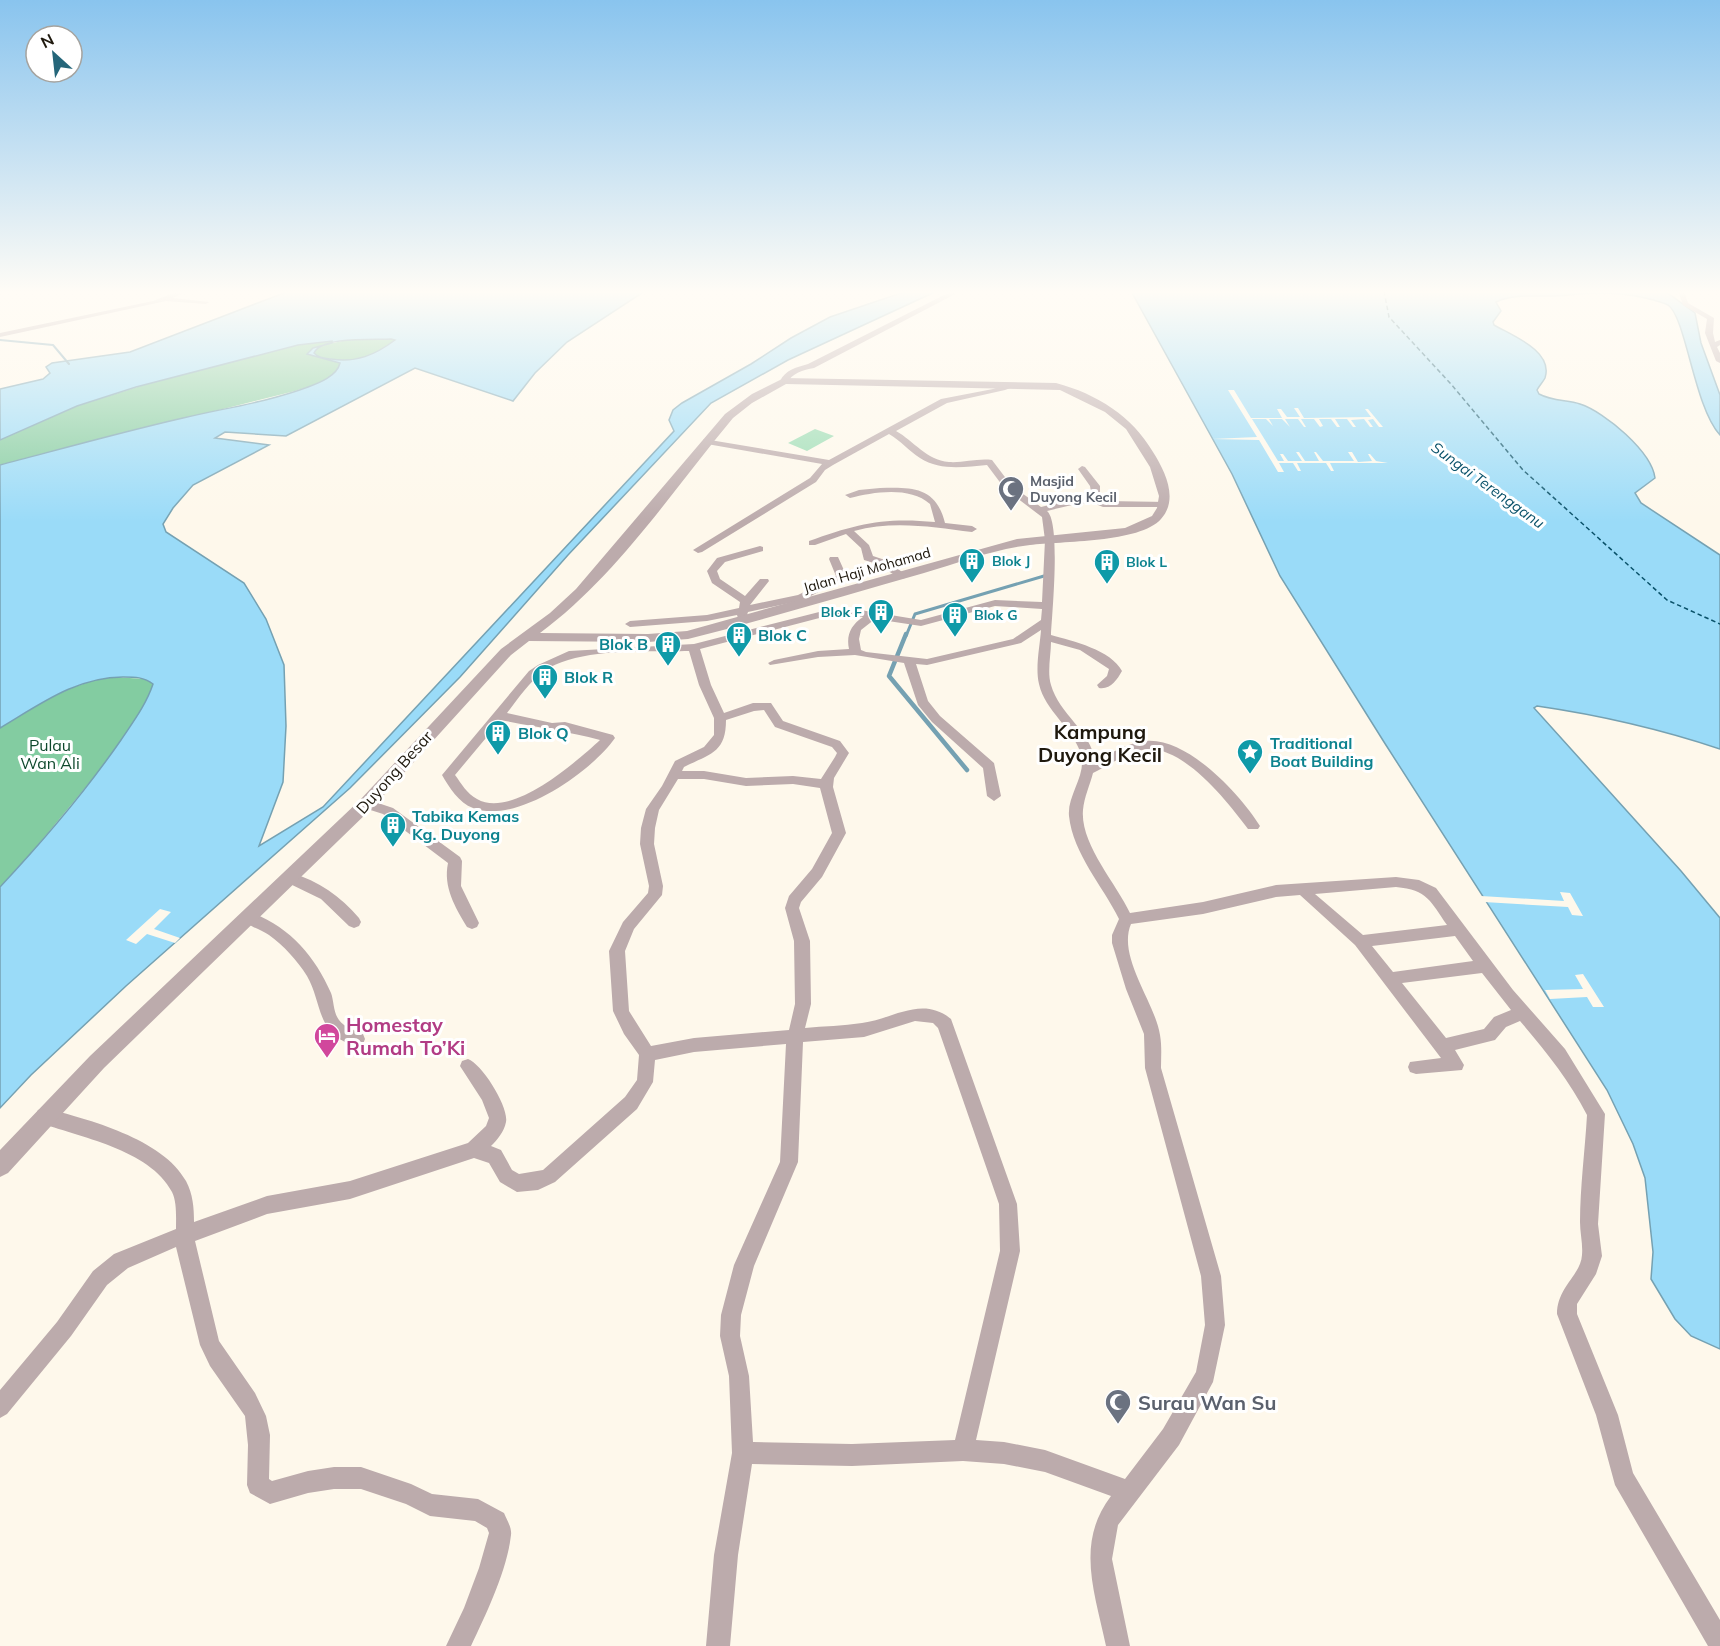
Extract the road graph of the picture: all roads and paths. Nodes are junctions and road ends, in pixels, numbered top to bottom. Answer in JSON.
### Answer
{"nodes":[{"id":1,"x":810,"y":368,"type":"edge"},
{"id":2,"x":784,"y":381,"type":"junction"},
{"id":3,"x":1010,"y":385,"type":"junction"},
{"id":4,"x":890,"y":431,"type":"junction"},
{"id":5,"x":708,"y":441,"type":"junction"},
{"id":6,"x":830,"y":464,"type":"junction"},
{"id":7,"x":1082,"y":469,"type":"dead end"},
{"id":8,"x":850,"y":495,"type":"dead end"},
{"id":9,"x":1098,"y":500,"type":"junction"},
{"id":10,"x":1166,"y":504,"type":"junction"},
{"id":11,"x":1040,"y":510,"type":"junction"},
{"id":12,"x":941,"y":525,"type":"junction"},
{"id":13,"x":972,"y":529,"type":"dead end"},
{"id":14,"x":849,"y":531,"type":"junction"},
{"id":15,"x":1050,"y":540,"type":"junction"},
{"id":16,"x":812,"y":543,"type":"dead end"},
{"id":17,"x":760,"y":549,"type":"dead end"},
{"id":18,"x":698,"y":550,"type":"dead end"},
{"id":19,"x":834,"y":559,"type":"dead end"},
{"id":20,"x":901,"y":576,"type":"junction"},
{"id":21,"x":764,"y":581,"type":"dead end"},
{"id":22,"x":803,"y":600,"type":"junction"},
{"id":23,"x":743,"y":611,"type":"junction"},
{"id":24,"x":874,"y":615,"type":"junction"},
{"id":25,"x":1045,"y":622,"type":"junction"},
{"id":26,"x":630,"y":624,"type":"dead end"},
{"id":27,"x":525,"y":637,"type":"junction"},
{"id":28,"x":614,"y":644,"type":"junction"},
{"id":29,"x":694,"y":647,"type":"junction"},
{"id":30,"x":856,"y":652,"type":"junction"},
{"id":31,"x":907,"y":660,"type":"junction"},
{"id":32,"x":774,"y":663,"type":"dead end"},
{"id":33,"x":1103,"y":685,"type":"dead end"},
{"id":34,"x":497,"y":715,"type":"junction"},
{"id":35,"x":720,"y":718,"type":"junction"},
{"id":36,"x":1088,"y":770,"type":"junction"},
{"id":37,"x":673,"y":775,"type":"junction"},
{"id":38,"x":825,"y":784,"type":"junction"},
{"id":39,"x":994,"y":796,"type":"dead end"},
{"id":40,"x":366,"y":804,"type":"junction"},
{"id":41,"x":1253,"y":826,"type":"dead end"},
{"id":42,"x":291,"y":878,"type":"junction"},
{"id":43,"x":1304,"y":890,"type":"junction"},
{"id":44,"x":249,"y":918,"type":"junction"},
{"id":45,"x":1126,"y":919,"type":"junction"},
{"id":46,"x":354,"y":922,"type":"dead end"},
{"id":47,"x":472,"y":923,"type":"dead end"},
{"id":48,"x":1457,"y":930,"type":"junction"},
{"id":49,"x":1360,"y":941,"type":"junction"},
{"id":50,"x":1484,"y":966,"type":"junction"},
{"id":51,"x":1388,"y":979,"type":"junction"},
{"id":52,"x":1523,"y":1012,"type":"junction"},
{"id":53,"x":795,"y":1037,"type":"junction"},
{"id":54,"x":357,"y":1039,"type":"dead end"},
{"id":55,"x":1442,"y":1046,"type":"junction"},
{"id":56,"x":647,"y":1054,"type":"junction"},
{"id":57,"x":468,"y":1066,"type":"dead end"},
{"id":58,"x":1416,"y":1067,"type":"dead end"},
{"id":59,"x":44,"y":1116,"type":"junction"},
{"id":60,"x":474,"y":1150,"type":"junction"},
{"id":61,"x":0,"y":1166,"type":"edge"},
{"id":62,"x":184,"y":1233,"type":"junction"},
{"id":63,"x":0,"y":1407,"type":"edge"},
{"id":64,"x":963,"y":1450,"type":"junction"},
{"id":65,"x":743,"y":1453,"type":"junction"},
{"id":66,"x":1128,"y":1491,"type":"junction"},
{"id":67,"x":1720,"y":1643,"type":"edge"},
{"id":68,"x":458,"y":1646,"type":"edge"},
{"id":69,"x":718,"y":1646,"type":"edge"},
{"id":70,"x":1118,"y":1646,"type":"edge"}],
"edges":[{"from":1,"to":2,"type":"street","name":"Duyong Besar"},
{"from":2,"to":3,"type":"street"},
{"from":2,"to":5,"type":"street","name":"Duyong Besar"},
{"from":3,"to":4,"type":"street"},
{"from":3,"to":10,"type":"street"},
{"from":4,"to":6,"type":"street"},
{"from":4,"to":11,"type":"street"},
{"from":5,"to":6,"type":"street"},
{"from":5,"to":27,"type":"street","name":"Duyong Besar"},
{"from":6,"to":18,"type":"street"},
{"from":7,"to":9,"type":"street"},
{"from":8,"to":12,"type":"street"},
{"from":9,"to":10,"type":"street"},
{"from":9,"to":11,"type":"street"},
{"from":10,"to":15,"type":"street","name":"Jalan Haji Mohamad"},
{"from":11,"to":15,"type":"street"},
{"from":12,"to":13,"type":"street"},
{"from":12,"to":14,"type":"street"},
{"from":14,"to":16,"type":"street"},
{"from":14,"to":20,"type":"street"},
{"from":15,"to":20,"type":"street","name":"Jalan Haji Mohamad"},
{"from":15,"to":25,"type":"street"},
{"from":17,"to":23,"type":"street"},
{"from":19,"to":22,"type":"street"},
{"from":20,"to":22,"type":"street","name":"Jalan Haji Mohamad"},
{"from":21,"to":23,"type":"street"},
{"from":22,"to":23,"type":"street","name":"Jalan Haji Mohamad"},
{"from":23,"to":26,"type":"street"},
{"from":23,"to":28,"type":"street","name":"Jalan Haji Mohamad"},
{"from":24,"to":25,"type":"street"},
{"from":24,"to":29,"type":"street"},
{"from":24,"to":30,"type":"street"},
{"from":25,"to":31,"type":"street"},
{"from":25,"to":33,"type":"street"},
{"from":25,"to":36,"type":"street"},
{"from":27,"to":28,"type":"street","name":"Jalan Haji Mohamad"},
{"from":27,"to":40,"type":"street","name":"Duyong Besar"},
{"from":28,"to":29,"type":"street"},
{"from":28,"to":34,"type":"street"},
{"from":29,"to":35,"type":"street"},
{"from":30,"to":31,"type":"street"},
{"from":30,"to":32,"type":"street"},
{"from":31,"to":39,"type":"street"},
{"from":34,"to":34,"type":"street"},
{"from":35,"to":37,"type":"street"},
{"from":35,"to":38,"type":"street"},
{"from":36,"to":41,"type":"street"},
{"from":36,"to":45,"type":"street"},
{"from":37,"to":38,"type":"street"},
{"from":37,"to":56,"type":"street"},
{"from":38,"to":53,"type":"street"},
{"from":40,"to":42,"type":"street","name":"Duyong Besar"},
{"from":40,"to":47,"type":"street"},
{"from":42,"to":44,"type":"street","name":"Duyong Besar"},
{"from":42,"to":46,"type":"street"},
{"from":43,"to":45,"type":"street"},
{"from":43,"to":48,"type":"street"},
{"from":43,"to":49,"type":"street"},
{"from":44,"to":54,"type":"street"},
{"from":44,"to":59,"type":"street","name":"Duyong Besar"},
{"from":45,"to":66,"type":"street"},
{"from":48,"to":49,"type":"street"},
{"from":48,"to":50,"type":"street"},
{"from":49,"to":51,"type":"street"},
{"from":50,"to":51,"type":"street"},
{"from":50,"to":52,"type":"street"},
{"from":51,"to":55,"type":"street"},
{"from":52,"to":55,"type":"street"},
{"from":52,"to":67,"type":"street"},
{"from":53,"to":56,"type":"street"},
{"from":53,"to":64,"type":"street"},
{"from":53,"to":65,"type":"street"},
{"from":55,"to":58,"type":"street"},
{"from":56,"to":60,"type":"street"},
{"from":57,"to":60,"type":"street"},
{"from":59,"to":61,"type":"street","name":"Duyong Besar"},
{"from":59,"to":62,"type":"street"},
{"from":60,"to":62,"type":"street"},
{"from":62,"to":63,"type":"street"},
{"from":62,"to":68,"type":"street"},
{"from":64,"to":65,"type":"street"},
{"from":64,"to":66,"type":"street"},
{"from":65,"to":69,"type":"street"},
{"from":66,"to":70,"type":"street"}]}
